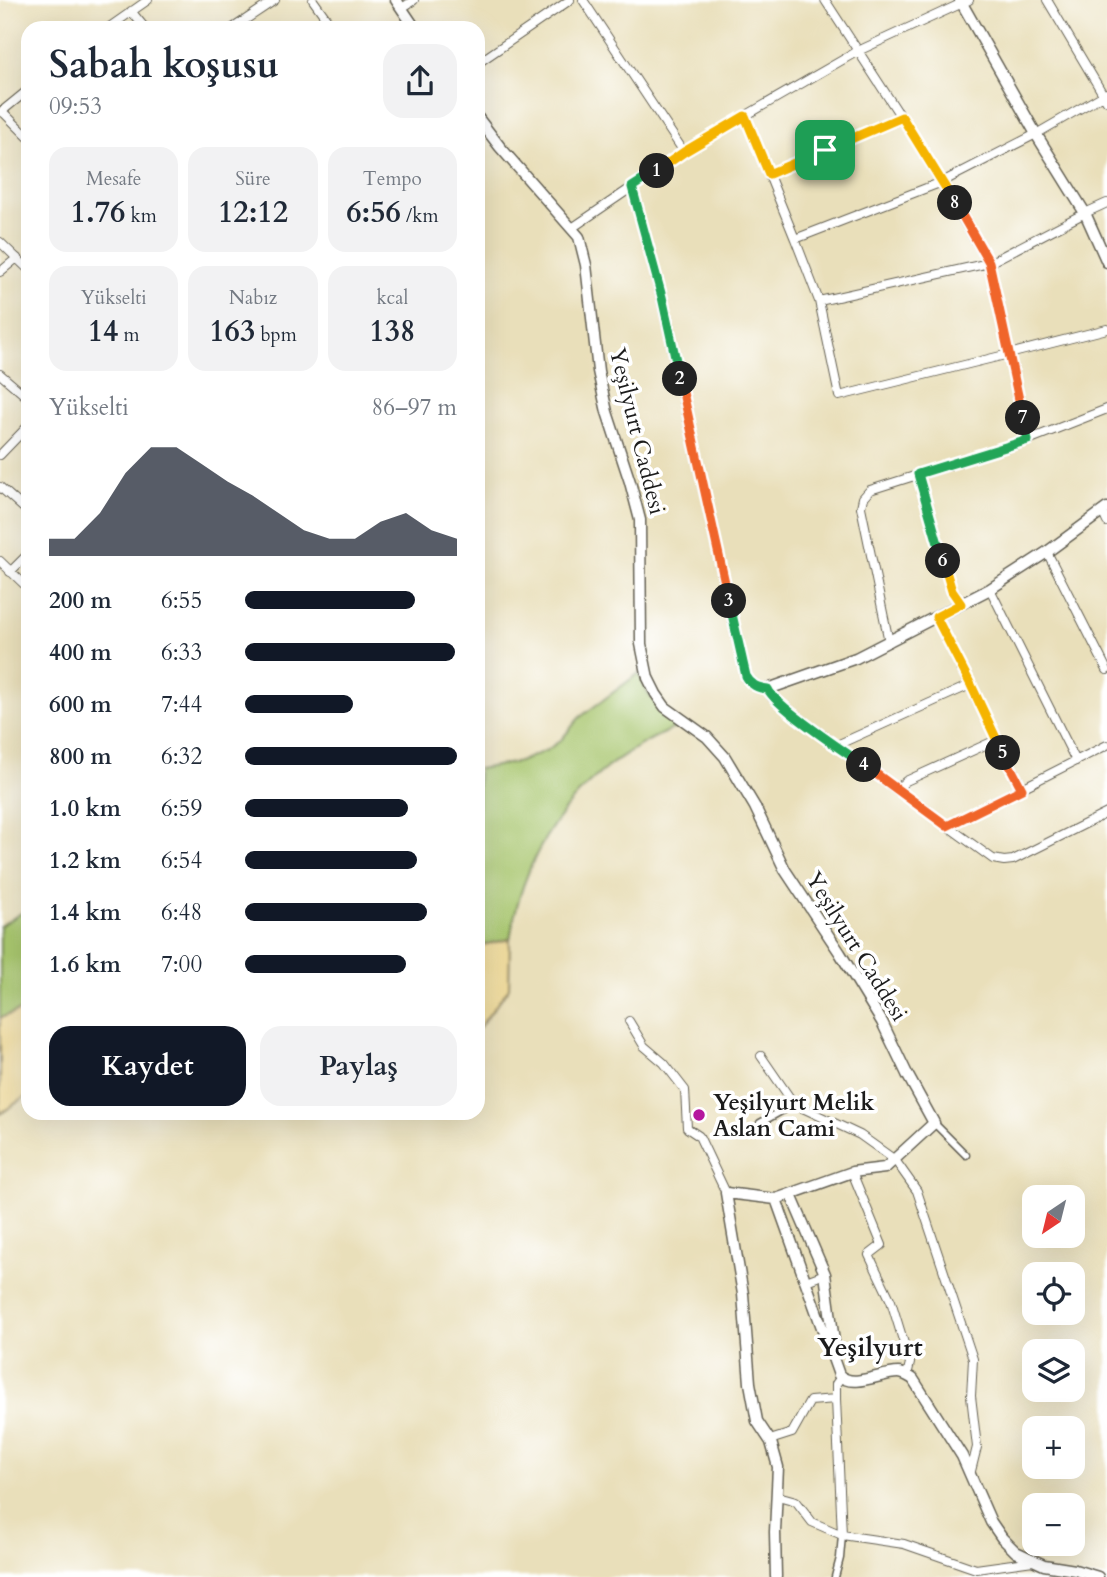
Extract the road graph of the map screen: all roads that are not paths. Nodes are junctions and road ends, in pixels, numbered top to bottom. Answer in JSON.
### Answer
{"nodes":[{"id":1,"x":148,"y":0,"type":"edge"},
{"id":2,"x":275,"y":0,"type":"edge"},
{"id":3,"x":313,"y":0,"type":"edge"},
{"id":4,"x":414,"y":0,"type":"edge"},
{"id":5,"x":570,"y":0,"type":"edge"},
{"id":6,"x":583,"y":0,"type":"edge"},
{"id":7,"x":825,"y":0,"type":"edge"},
{"id":8,"x":1047,"y":0,"type":"edge"},
{"id":9,"x":964,"y":1,"type":"edge"},
{"id":10,"x":399,"y":4,"type":"edge"},
{"id":11,"x":131,"y":11,"type":"junction"},
{"id":12,"x":246,"y":19,"type":"joint"},
{"id":13,"x":117,"y":21,"type":"edge"},
{"id":14,"x":139,"y":21,"type":"edge"},
{"id":15,"x":243,"y":21,"type":"edge"},
{"id":16,"x":328,"y":21,"type":"edge"},
{"id":17,"x":410,"y":21,"type":"edge"},
{"id":18,"x":858,"y":51,"type":"junction"},
{"id":19,"x":485,"y":58,"type":"edge"},
{"id":20,"x":21,"y":96,"type":"edge"},
{"id":21,"x":1106,"y":96,"type":"edge"},
{"id":22,"x":1,"y":112,"type":"edge"},
{"id":23,"x":745,"y":116,"type":"junction"},
{"id":24,"x":902,"y":117,"type":"junction"},
{"id":25,"x":485,"y":127,"type":"edge"},
{"id":26,"x":21,"y":131,"type":"edge"},
{"id":27,"x":1036,"y":134,"type":"junction"},
{"id":28,"x":684,"y":152,"type":"junction"},
{"id":29,"x":769,"y":174,"type":"junction"},
{"id":30,"x":942,"y":182,"type":"junction"},
{"id":31,"x":632,"y":187,"type":"junction"},
{"id":32,"x":1107,"y":203,"type":"edge"},
{"id":33,"x":1085,"y":213,"type":"junction"},
{"id":34,"x":572,"y":228,"type":"junction"},
{"id":35,"x":795,"y":239,"type":"junction"},
{"id":36,"x":0,"y":242,"type":"edge"},
{"id":37,"x":17,"y":258,"type":"junction"},
{"id":38,"x":21,"y":262,"type":"edge"},
{"id":39,"x":989,"y":262,"type":"junction"},
{"id":40,"x":1107,"y":262,"type":"edge"},
{"id":41,"x":0,"y":272,"type":"edge"},
{"id":42,"x":819,"y":300,"type":"junction"},
{"id":43,"x":1107,"y":329,"type":"edge"},
{"id":44,"x":1009,"y":354,"type":"junction"},
{"id":45,"x":0,"y":374,"type":"edge"},
{"id":46,"x":21,"y":392,"type":"edge"},
{"id":47,"x":1107,"y":409,"type":"edge"},
{"id":48,"x":21,"y":433,"type":"edge"},
{"id":49,"x":1028,"y":440,"type":"junction"},
{"id":50,"x":0,"y":455,"type":"edge"},
{"id":51,"x":918,"y":474,"type":"junction"},
{"id":52,"x":0,"y":486,"type":"edge"},
{"id":53,"x":21,"y":506,"type":"edge"},
{"id":54,"x":1105,"y":514,"type":"edge"},
{"id":55,"x":1047,"y":552,"type":"junction"},
{"id":56,"x":0,"y":561,"type":"edge"},
{"id":57,"x":21,"y":561,"type":"edge"},
{"id":58,"x":10,"y":572,"type":"junction"},
{"id":59,"x":21,"y":582,"type":"edge"},
{"id":60,"x":990,"y":589,"type":"junction"},
{"id":61,"x":961,"y":604,"type":"junction"},
{"id":62,"x":936,"y":617,"type":"junction"},
{"id":63,"x":889,"y":642,"type":"junction"},
{"id":64,"x":1107,"y":670,"type":"edge"},
{"id":65,"x":971,"y":685,"type":"junction"},
{"id":66,"x":768,"y":689,"type":"junction"},
{"id":67,"x":996,"y":740,"type":"junction"},
{"id":68,"x":837,"y":745,"type":"junction"},
{"id":69,"x":1107,"y":745,"type":"edge"},
{"id":70,"x":1076,"y":761,"type":"junction"},
{"id":71,"x":897,"y":789,"type":"junction"},
{"id":72,"x":1022,"y":789,"type":"junction"},
{"id":73,"x":1107,"y":813,"type":"edge"},
{"id":74,"x":947,"y":826,"type":"junction"},
{"id":75,"x":628,"y":1021,"type":"dead end"},
{"id":76,"x":761,"y":1056,"type":"dead end"},
{"id":77,"x":794,"y":1104,"type":"junction"},
{"id":78,"x":760,"y":1123,"type":"dead end"},
{"id":79,"x":934,"y":1123,"type":"junction"},
{"id":80,"x":966,"y":1155,"type":"dead end"},
{"id":81,"x":895,"y":1160,"type":"junction"},
{"id":82,"x":852,"y":1172,"type":"junction"},
{"id":83,"x":726,"y":1194,"type":"junction"},
{"id":84,"x":791,"y":1195,"type":"junction"},
{"id":85,"x":776,"y":1199,"type":"junction"},
{"id":86,"x":825,"y":1274,"type":"junction"},
{"id":87,"x":806,"y":1281,"type":"junction"},
{"id":88,"x":831,"y":1312,"type":"junction"},
{"id":89,"x":819,"y":1316,"type":"junction"},
{"id":90,"x":839,"y":1373,"type":"junction"},
{"id":91,"x":907,"y":1375,"type":"junction"},
{"id":92,"x":836,"y":1399,"type":"junction"},
{"id":93,"x":770,"y":1440,"type":"junction"},
{"id":94,"x":970,"y":1475,"type":"junction"},
{"id":95,"x":778,"y":1496,"type":"junction"},
{"id":96,"x":842,"y":1535,"type":"junction"},
{"id":97,"x":1036,"y":1561,"type":"junction"},
{"id":98,"x":1070,"y":1573,"type":"edge"},
{"id":99,"x":776,"y":1577,"type":"edge"},
{"id":100,"x":835,"y":1577,"type":"edge"},
{"id":101,"x":1098,"y":1577,"type":"edge"}],
"edges":[{"from":1,"to":11,"type":"street"},
{"from":2,"to":12,"type":"street"},
{"from":3,"to":16,"type":"street"},
{"from":4,"to":10,"type":"street"},
{"from":5,"to":19,"type":"street"},
{"from":6,"to":28,"type":"street"},
{"from":7,"to":18,"type":"street"},
{"from":8,"to":21,"type":"street"},
{"from":9,"to":18,"type":"street"},
{"from":9,"to":27,"type":"street"},
{"from":10,"to":17,"type":"street"},
{"from":11,"to":13,"type":"street"},
{"from":11,"to":14,"type":"street"},
{"from":12,"to":15,"type":"street"},
{"from":18,"to":23,"type":"street"},
{"from":18,"to":24,"type":"street"},
{"from":20,"to":22,"type":"street"},
{"from":21,"to":27,"type":"street"},
{"from":22,"to":26,"type":"street"},
{"from":23,"to":28,"type":"street"},
{"from":23,"to":29,"type":"street"},
{"from":24,"to":29,"type":"street"},
{"from":24,"to":30,"type":"street"},
{"from":25,"to":34,"type":"street","name":"Yeşilyurt Caddesi"},
{"from":27,"to":30,"type":"street"},
{"from":27,"to":33,"type":"street"},
{"from":28,"to":31,"type":"street"},
{"from":29,"to":35,"type":"street"},
{"from":30,"to":35,"type":"street"},
{"from":30,"to":39,"type":"street"},
{"from":31,"to":34,"type":"street"},
{"from":31,"to":66,"type":"street"},
{"from":32,"to":33,"type":"street"},
{"from":33,"to":39,"type":"street"},
{"from":33,"to":40,"type":"street"},
{"from":34,"to":79,"type":"street","name":"Yeşilyurt Caddesi"},
{"from":35,"to":42,"type":"street"},
{"from":36,"to":37,"type":"street"},
{"from":37,"to":38,"type":"street"},
{"from":37,"to":41,"type":"street"},
{"from":39,"to":42,"type":"street"},
{"from":39,"to":44,"type":"street"},
{"from":42,"to":44,"type":"street"},
{"from":43,"to":44,"type":"street"},
{"from":44,"to":49,"type":"street"},
{"from":45,"to":46,"type":"street"},
{"from":47,"to":49,"type":"street"},
{"from":48,"to":50,"type":"street"},
{"from":49,"to":51,"type":"street"},
{"from":51,"to":61,"type":"street"},
{"from":51,"to":63,"type":"street"},
{"from":52,"to":53,"type":"street"},
{"from":54,"to":55,"type":"street"},
{"from":55,"to":60,"type":"street"},
{"from":55,"to":64,"type":"street"},
{"from":56,"to":58,"type":"street"},
{"from":57,"to":58,"type":"street"},
{"from":58,"to":59,"type":"street"},
{"from":60,"to":61,"type":"street"},
{"from":60,"to":70,"type":"street"},
{"from":61,"to":62,"type":"street"},
{"from":62,"to":63,"type":"street"},
{"from":62,"to":65,"type":"street"},
{"from":63,"to":66,"type":"street"},
{"from":65,"to":67,"type":"street"},
{"from":65,"to":68,"type":"street"},
{"from":66,"to":68,"type":"street"},
{"from":67,"to":71,"type":"street"},
{"from":67,"to":72,"type":"street"},
{"from":68,"to":71,"type":"street"},
{"from":69,"to":70,"type":"street"},
{"from":70,"to":72,"type":"street"},
{"from":71,"to":74,"type":"street"},
{"from":72,"to":74,"type":"street"},
{"from":73,"to":74,"type":"street"},
{"from":75,"to":83,"type":"street"},
{"from":76,"to":77,"type":"street"},
{"from":77,"to":78,"type":"street"},
{"from":77,"to":81,"type":"street"},
{"from":79,"to":80,"type":"street"},
{"from":79,"to":81,"type":"street"},
{"from":81,"to":82,"type":"street"},
{"from":81,"to":94,"type":"street"},
{"from":82,"to":84,"type":"street"},
{"from":82,"to":91,"type":"street"},
{"from":83,"to":85,"type":"street"},
{"from":83,"to":93,"type":"street"},
{"from":84,"to":85,"type":"street"},
{"from":84,"to":86,"type":"street"},
{"from":85,"to":87,"type":"street"},
{"from":86,"to":87,"type":"street"},
{"from":86,"to":88,"type":"street"},
{"from":87,"to":89,"type":"street"},
{"from":88,"to":89,"type":"street"},
{"from":88,"to":90,"type":"street"},
{"from":89,"to":90,"type":"street"},
{"from":90,"to":91,"type":"street"},
{"from":90,"to":92,"type":"street"},
{"from":91,"to":94,"type":"street"},
{"from":92,"to":93,"type":"street"},
{"from":92,"to":96,"type":"street"},
{"from":93,"to":95,"type":"street"},
{"from":94,"to":97,"type":"street"},
{"from":95,"to":96,"type":"street"},
{"from":95,"to":99,"type":"street"},
{"from":96,"to":97,"type":"street"},
{"from":96,"to":100,"type":"street"},
{"from":97,"to":98,"type":"street"},
{"from":98,"to":101,"type":"street"}]}
